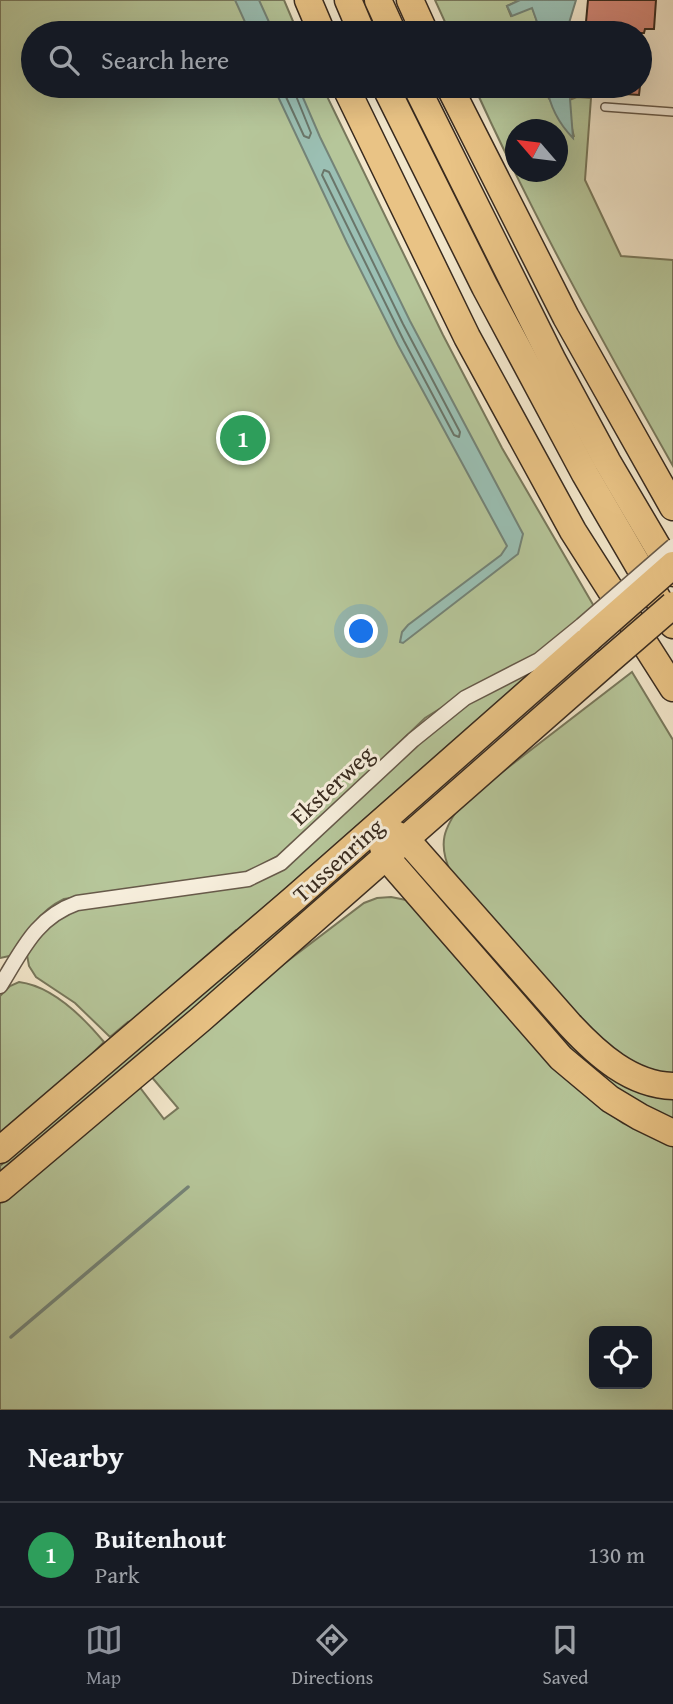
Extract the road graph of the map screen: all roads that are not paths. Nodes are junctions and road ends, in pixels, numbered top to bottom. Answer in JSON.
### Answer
{"nodes":[{"id":1,"x":308,"y":0,"type":"edge"},
{"id":2,"x":348,"y":0,"type":"edge"},
{"id":3,"x":378,"y":0,"type":"edge"},
{"id":4,"x":410,"y":0,"type":"edge"},
{"id":5,"x":317,"y":21,"type":"edge"},
{"id":6,"x":357,"y":21,"type":"edge"},
{"id":7,"x":388,"y":21,"type":"edge"},
{"id":8,"x":420,"y":21,"type":"edge"},
{"id":9,"x":351,"y":98,"type":"edge"},
{"id":10,"x":391,"y":98,"type":"edge"},
{"id":11,"x":422,"y":98,"type":"edge"},
{"id":12,"x":455,"y":98,"type":"edge"},
{"id":13,"x":605,"y":107,"type":"dead end"},
{"id":14,"x":673,"y":112,"type":"edge"},
{"id":15,"x":673,"y":507,"type":"edge"},
{"id":16,"x":673,"y":546,"type":"edge"},
{"id":17,"x":673,"y":565,"type":"edge"},
{"id":18,"x":673,"y":573,"type":"edge"},
{"id":19,"x":673,"y":605,"type":"edge"},
{"id":20,"x":673,"y":625,"type":"edge"},
{"id":21,"x":586,"y":631,"type":"junction"},
{"id":22,"x":673,"y":688,"type":"edge"},
{"id":23,"x":377,"y":825,"type":"junction"},
{"id":24,"x":406,"y":839,"type":"junction"},
{"id":25,"x":386,"y":857,"type":"junction"},
{"id":26,"x":0,"y":986,"type":"edge"},
{"id":27,"x":673,"y":1086,"type":"edge"},
{"id":28,"x":673,"y":1133,"type":"edge"},
{"id":29,"x":0,"y":1150,"type":"edge"},
{"id":30,"x":0,"y":1189,"type":"edge"}],
"edges":[{"from":1,"to":5,"type":"highway"},
{"from":2,"to":6,"type":"highway"},
{"from":3,"to":7,"type":"highway"},
{"from":4,"to":8,"type":"highway"},
{"from":9,"to":22,"type":"highway"},
{"from":10,"to":20,"type":"highway"},
{"from":11,"to":18,"type":"highway"},
{"from":12,"to":15,"type":"highway"},
{"from":13,"to":14,"type":"lane"},
{"from":16,"to":21,"type":"street","name":"Eksterweg","bridge":true},
{"from":17,"to":21,"type":"highway","name":"Tussenring","bridge":true},
{"from":19,"to":24,"type":"highway","name":"Tussenring","bridge":true},
{"from":21,"to":23,"type":"highway","name":"Tussenring"},
{"from":21,"to":26,"type":"street","name":"Eksterweg"},
{"from":23,"to":24,"type":"highway"},
{"from":23,"to":25,"type":"highway"},
{"from":23,"to":29,"type":"highway","name":"Tussenring"},
{"from":24,"to":25,"type":"highway","name":"Tussenring"},
{"from":24,"to":27,"type":"highway"},
{"from":25,"to":28,"type":"highway"},
{"from":25,"to":30,"type":"highway","name":"Tussenring"}]}
